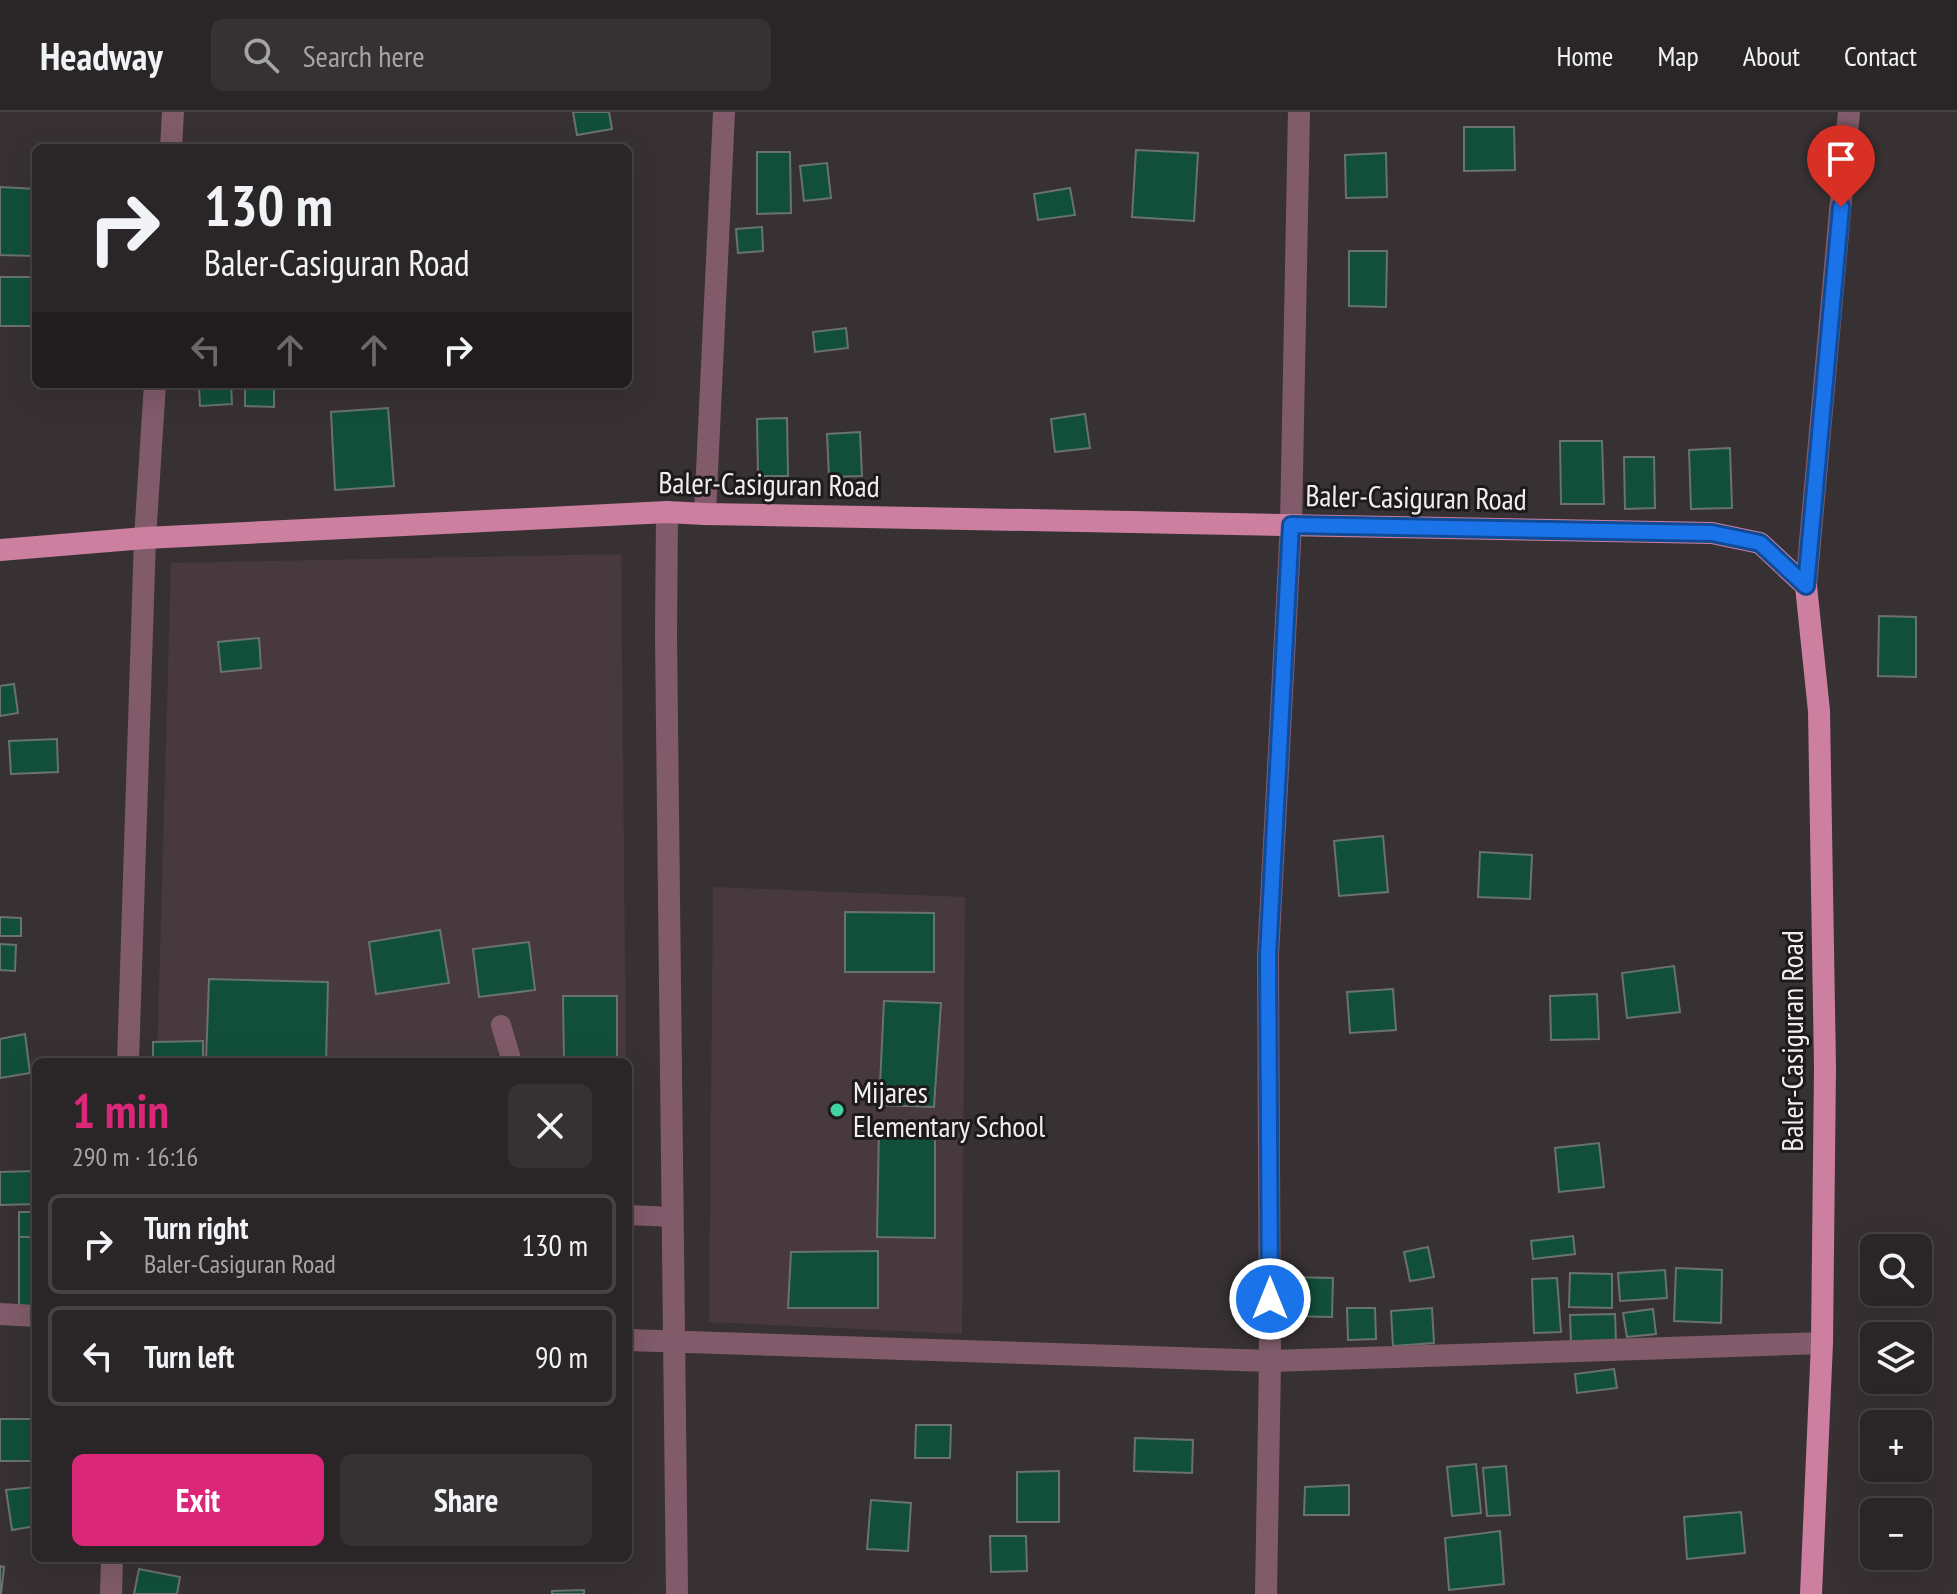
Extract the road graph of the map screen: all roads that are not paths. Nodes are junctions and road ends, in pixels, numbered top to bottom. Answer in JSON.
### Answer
{"nodes":[{"id":1,"x":173,"y":112,"type":"edge"},
{"id":2,"x":724,"y":112,"type":"edge"},
{"id":3,"x":1299,"y":112,"type":"edge"},
{"id":4,"x":1849,"y":112,"type":"edge"},
{"id":5,"x":171,"y":144,"type":"edge"},
{"id":6,"x":155,"y":388,"type":"edge"},
{"id":7,"x":667,"y":512,"type":"junction"},
{"id":8,"x":705,"y":514,"type":"junction"},
{"id":9,"x":1291,"y":525,"type":"junction"},
{"id":10,"x":145,"y":538,"type":"junction"},
{"id":11,"x":0,"y":550,"type":"edge"},
{"id":12,"x":1806,"y":586,"type":"junction"},
{"id":13,"x":501,"y":1025,"type":"dead end"},
{"id":14,"x":128,"y":1058,"type":"edge"},
{"id":15,"x":511,"y":1058,"type":"edge"},
{"id":16,"x":632,"y":1215,"type":"edge"},
{"id":17,"x":673,"y":1217,"type":"junction"},
{"id":18,"x":0,"y":1314,"type":"edge"},
{"id":19,"x":32,"y":1316,"type":"edge"},
{"id":20,"x":632,"y":1340,"type":"edge"},
{"id":21,"x":675,"y":1342,"type":"junction"},
{"id":22,"x":1822,"y":1343,"type":"junction"},
{"id":23,"x":1270,"y":1361,"type":"junction"},
{"id":24,"x":112,"y":1562,"type":"edge"},
{"id":25,"x":111,"y":1594,"type":"edge"},
{"id":26,"x":677,"y":1594,"type":"edge"},
{"id":27,"x":1266,"y":1594,"type":"edge"},
{"id":28,"x":1811,"y":1594,"type":"edge"}],
"edges":[{"from":1,"to":5,"type":"street"},
{"from":2,"to":8,"type":"street"},
{"from":3,"to":9,"type":"street"},
{"from":4,"to":12,"type":"street"},
{"from":6,"to":10,"type":"street"},
{"from":7,"to":8,"type":"main road","name":"Baler-Casiguran Road"},
{"from":7,"to":10,"type":"main road","name":"Baler-Casiguran Road"},
{"from":7,"to":17,"type":"street"},
{"from":8,"to":9,"type":"main road","name":"Baler-Casiguran Road"},
{"from":9,"to":12,"type":"main road","name":"Baler-Casiguran Road"},
{"from":9,"to":23,"type":"street"},
{"from":10,"to":11,"type":"main road","name":"Baler-Casiguran Road"},
{"from":10,"to":14,"type":"street"},
{"from":12,"to":22,"type":"main road","name":"Baler-Casiguran Road"},
{"from":13,"to":15,"type":"lane"},
{"from":16,"to":17,"type":"lane"},
{"from":17,"to":21,"type":"street"},
{"from":18,"to":19,"type":"street"},
{"from":20,"to":21,"type":"street"},
{"from":21,"to":23,"type":"street"},
{"from":21,"to":26,"type":"street"},
{"from":22,"to":23,"type":"street"},
{"from":22,"to":28,"type":"main road","name":"Baler-Casiguran Road"},
{"from":23,"to":27,"type":"street"},
{"from":24,"to":25,"type":"street"}]}
